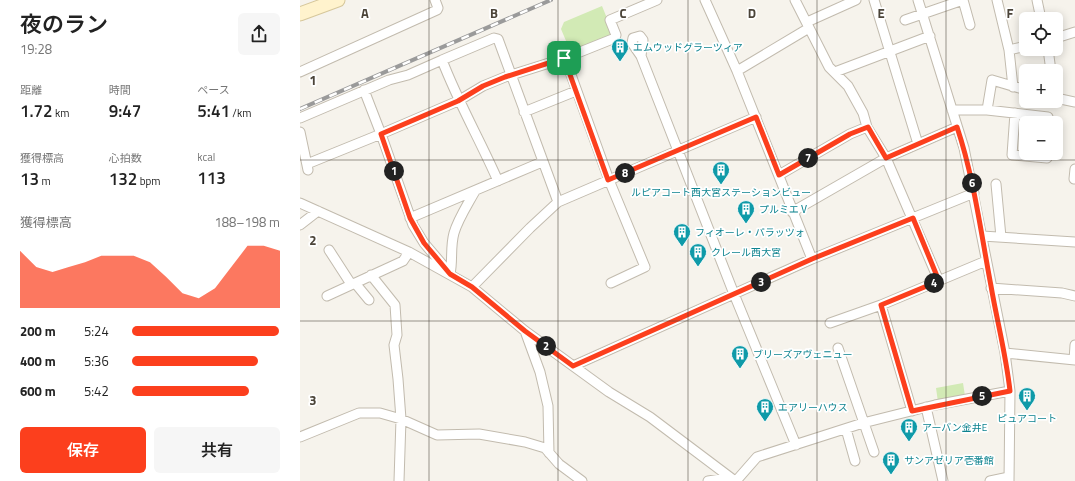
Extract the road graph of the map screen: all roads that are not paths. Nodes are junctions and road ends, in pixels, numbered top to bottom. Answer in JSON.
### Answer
{"nodes":[{"id":1,"x":335,"y":0,"type":"edge"},
{"id":2,"x":435,"y":0,"type":"edge"},
{"id":3,"x":657,"y":0,"type":"edge"},
{"id":4,"x":705,"y":0,"type":"edge"},
{"id":5,"x":795,"y":0,"type":"edge"},
{"id":6,"x":856,"y":0,"type":"edge"},
{"id":7,"x":874,"y":0,"type":"edge"},
{"id":8,"x":918,"y":0,"type":"edge"},
{"id":9,"x":963,"y":0,"type":"edge"},
{"id":10,"x":998,"y":0,"type":"edge"},
{"id":11,"x":1037,"y":0,"type":"edge"},
{"id":12,"x":1040,"y":12,"type":"edge"},
{"id":13,"x":923,"y":13,"type":"junction"},
{"id":14,"x":300,"y":14,"type":"edge"},
{"id":15,"x":905,"y":20,"type":"dead end"},
{"id":16,"x":808,"y":25,"type":"junction"},
{"id":17,"x":970,"y":25,"type":"dead end"},
{"id":18,"x":1075,"y":32,"type":"edge"},
{"id":19,"x":930,"y":36,"type":"junction"},
{"id":20,"x":1063,"y":36,"type":"edge"},
{"id":21,"x":615,"y":38,"type":"junction"},
{"id":22,"x":1019,"y":48,"type":"edge"},
{"id":23,"x":890,"y":50,"type":"junction"},
{"id":24,"x":1009,"y":50,"type":"junction"},
{"id":25,"x":564,"y":58,"type":"junction"},
{"id":26,"x":442,"y":60,"type":"junction"},
{"id":27,"x":737,"y":71,"type":"junction"},
{"id":28,"x":300,"y":72,"type":"edge"},
{"id":29,"x":835,"y":72,"type":"junction"},
{"id":30,"x":511,"y":74,"type":"junction"},
{"id":31,"x":1013,"y":87,"type":"junction"},
{"id":32,"x":1019,"y":88,"type":"edge"},
{"id":33,"x":364,"y":90,"type":"junction"},
{"id":34,"x":576,"y":91,"type":"junction"},
{"id":35,"x":1063,"y":99,"type":"edge"},
{"id":36,"x":458,"y":101,"type":"junction"},
{"id":37,"x":1075,"y":102,"type":"edge"},
{"id":38,"x":952,"y":110,"type":"junction"},
{"id":39,"x":987,"y":110,"type":"junction"},
{"id":40,"x":524,"y":112,"type":"junction"},
{"id":41,"x":1015,"y":113,"type":"junction"},
{"id":42,"x":1040,"y":116,"type":"edge"},
{"id":43,"x":756,"y":117,"type":"junction"},
{"id":44,"x":300,"y":118,"type":"edge"},
{"id":45,"x":868,"y":127,"type":"junction"},
{"id":46,"x":957,"y":127,"type":"junction"},
{"id":47,"x":300,"y":132,"type":"edge"},
{"id":48,"x":381,"y":134,"type":"junction"},
{"id":49,"x":918,"y":144,"type":"junction"},
{"id":50,"x":677,"y":150,"type":"junction"},
{"id":51,"x":1019,"y":156,"type":"edge"},
{"id":52,"x":886,"y":158,"type":"junction"},
{"id":53,"x":542,"y":162,"type":"junction"},
{"id":54,"x":1075,"y":169,"type":"edge"},
{"id":55,"x":779,"y":175,"type":"junction"},
{"id":56,"x":1074,"y":179,"type":"dead end"},
{"id":57,"x":608,"y":180,"type":"junction"},
{"id":58,"x":498,"y":181,"type":"junction"},
{"id":59,"x":996,"y":184,"type":"dead end"},
{"id":60,"x":475,"y":191,"type":"junction"},
{"id":61,"x":974,"y":193,"type":"junction"},
{"id":62,"x":558,"y":202,"type":"junction"},
{"id":63,"x":300,"y":203,"type":"edge"},
{"id":64,"x":318,"y":211,"type":"junction"},
{"id":65,"x":792,"y":212,"type":"junction"},
{"id":66,"x":410,"y":218,"type":"junction"},
{"id":67,"x":913,"y":218,"type":"junction"},
{"id":68,"x":300,"y":225,"type":"edge"},
{"id":69,"x":982,"y":236,"type":"junction"},
{"id":70,"x":1001,"y":237,"type":"junction"},
{"id":71,"x":1075,"y":242,"type":"edge"},
{"id":72,"x":329,"y":250,"type":"dead end"},
{"id":73,"x":409,"y":252,"type":"junction"},
{"id":74,"x":812,"y":259,"type":"junction"},
{"id":75,"x":986,"y":261,"type":"junction"},
{"id":76,"x":450,"y":274,"type":"junction"},
{"id":77,"x":371,"y":275,"type":"junction"},
{"id":78,"x":939,"y":281,"type":"junction"},
{"id":79,"x":353,"y":283,"type":"junction"},
{"id":80,"x":611,"y":283,"type":"dead end"},
{"id":81,"x":472,"y":287,"type":"junction"},
{"id":82,"x":991,"y":288,"type":"junction"},
{"id":83,"x":734,"y":294,"type":"junction"},
{"id":84,"x":327,"y":296,"type":"dead end"},
{"id":85,"x":1075,"y":296,"type":"edge"},
{"id":86,"x":369,"y":300,"type":"dead end"},
{"id":87,"x":881,"y":305,"type":"junction"},
{"id":88,"x":830,"y":323,"type":"dead end"},
{"id":89,"x":525,"y":331,"type":"junction"},
{"id":90,"x":1075,"y":345,"type":"edge"},
{"id":91,"x":838,"y":348,"type":"dead end"},
{"id":92,"x":1006,"y":353,"type":"junction"},
{"id":93,"x":1074,"y":360,"type":"edge"},
{"id":94,"x":573,"y":366,"type":"junction"},
{"id":95,"x":1010,"y":391,"type":"junction"},
{"id":96,"x":926,"y":407,"type":"junction"},
{"id":97,"x":912,"y":411,"type":"junction"},
{"id":98,"x":400,"y":419,"type":"junction"},
{"id":99,"x":863,"y":423,"type":"junction"},
{"id":100,"x":846,"y":428,"type":"junction"},
{"id":101,"x":300,"y":437,"type":"edge"},
{"id":102,"x":796,"y":445,"type":"junction"},
{"id":103,"x":874,"y":452,"type":"dead end"},
{"id":104,"x":549,"y":453,"type":"junction"},
{"id":105,"x":855,"y":461,"type":"dead end"},
{"id":106,"x":570,"y":478,"type":"edge"},
{"id":107,"x":1009,"y":479,"type":"edge"},
{"id":108,"x":733,"y":480,"type":"edge"},
{"id":109,"x":398,"y":481,"type":"edge"},
{"id":110,"x":582,"y":481,"type":"edge"},
{"id":111,"x":708,"y":481,"type":"edge"},
{"id":112,"x":943,"y":481,"type":"edge"},
{"id":113,"x":990,"y":481,"type":"edge"}],
"edges":[{"from":1,"to":14,"type":"street"},
{"from":2,"to":28,"type":"street"},
{"from":3,"to":21,"type":"street"},
{"from":4,"to":27,"type":"street"},
{"from":5,"to":16,"type":"street"},
{"from":6,"to":16,"type":"street"},
{"from":7,"to":23,"type":"street"},
{"from":8,"to":13,"type":"street"},
{"from":9,"to":13,"type":"street"},
{"from":9,"to":17,"type":"street"},
{"from":10,"to":24,"type":"street"},
{"from":11,"to":12,"type":"street"},
{"from":13,"to":15,"type":"street"},
{"from":13,"to":19,"type":"street"},
{"from":16,"to":27,"type":"street"},
{"from":16,"to":29,"type":"street"},
{"from":18,"to":20,"type":"street"},
{"from":19,"to":23,"type":"street"},
{"from":19,"to":38,"type":"street"},
{"from":21,"to":25,"type":"street"},
{"from":21,"to":50,"type":"street"},
{"from":22,"to":24,"type":"street"},
{"from":23,"to":29,"type":"street"},
{"from":23,"to":49,"type":"street"},
{"from":24,"to":31,"type":"street"},
{"from":25,"to":30,"type":"street"},
{"from":25,"to":34,"type":"street"},
{"from":26,"to":30,"type":"street"},
{"from":26,"to":33,"type":"street"},
{"from":26,"to":36,"type":"street"},
{"from":27,"to":43,"type":"street"},
{"from":29,"to":45,"type":"street"},
{"from":30,"to":36,"type":"street"},
{"from":30,"to":40,"type":"street"},
{"from":31,"to":32,"type":"street"},
{"from":31,"to":39,"type":"street"},
{"from":33,"to":44,"type":"street"},
{"from":33,"to":48,"type":"street"},
{"from":34,"to":40,"type":"street"},
{"from":34,"to":57,"type":"street"},
{"from":35,"to":37,"type":"street"},
{"from":36,"to":48,"type":"street"},
{"from":36,"to":58,"type":"street"},
{"from":38,"to":39,"type":"street"},
{"from":38,"to":46,"type":"street"},
{"from":39,"to":41,"type":"street"},
{"from":40,"to":53,"type":"street"},
{"from":41,"to":42,"type":"street"},
{"from":41,"to":51,"type":"street"},
{"from":43,"to":50,"type":"street"},
{"from":43,"to":55,"type":"street"},
{"from":45,"to":52,"type":"street"},
{"from":45,"to":55,"type":"street"},
{"from":46,"to":49,"type":"street"},
{"from":46,"to":61,"type":"street"},
{"from":47,"to":48,"type":"street"},
{"from":48,"to":66,"type":"street"},
{"from":49,"to":52,"type":"street"},
{"from":50,"to":57,"type":"street"},
{"from":50,"to":83,"type":"street"},
{"from":52,"to":65,"type":"street"},
{"from":52,"to":67,"type":"street"},
{"from":53,"to":58,"type":"street"},
{"from":53,"to":62,"type":"street"},
{"from":54,"to":56,"type":"street"},
{"from":55,"to":65,"type":"street"},
{"from":57,"to":62,"type":"street"},
{"from":57,"to":80,"type":"street"},
{"from":58,"to":60,"type":"street"},
{"from":59,"to":70,"type":"street"},
{"from":60,"to":66,"type":"street"},
{"from":60,"to":76,"type":"street"},
{"from":61,"to":67,"type":"street"},
{"from":61,"to":69,"type":"street"},
{"from":62,"to":81,"type":"street"},
{"from":63,"to":64,"type":"street"},
{"from":64,"to":68,"type":"street"},
{"from":64,"to":73,"type":"street"},
{"from":65,"to":74,"type":"street"},
{"from":66,"to":76,"type":"street"},
{"from":67,"to":74,"type":"street"},
{"from":67,"to":78,"type":"street"},
{"from":69,"to":70,"type":"street"},
{"from":69,"to":75,"type":"street"},
{"from":70,"to":71,"type":"street"},
{"from":72,"to":79,"type":"street"},
{"from":73,"to":76,"type":"street"},
{"from":73,"to":77,"type":"street"},
{"from":74,"to":83,"type":"street"},
{"from":75,"to":78,"type":"street"},
{"from":75,"to":82,"type":"street"},
{"from":76,"to":81,"type":"street"},
{"from":77,"to":79,"type":"street"},
{"from":77,"to":98,"type":"street"},
{"from":78,"to":87,"type":"street"},
{"from":79,"to":84,"type":"street"},
{"from":79,"to":86,"type":"street"},
{"from":81,"to":89,"type":"street"},
{"from":82,"to":85,"type":"street"},
{"from":82,"to":92,"type":"street"},
{"from":83,"to":94,"type":"street"},
{"from":83,"to":102,"type":"street"},
{"from":87,"to":88,"type":"street"},
{"from":87,"to":97,"type":"street"},
{"from":89,"to":94,"type":"street"},
{"from":89,"to":104,"type":"street"},
{"from":90,"to":93,"type":"street"},
{"from":91,"to":99,"type":"street"},
{"from":92,"to":93,"type":"street"},
{"from":92,"to":95,"type":"street"},
{"from":94,"to":108,"type":"street"},
{"from":95,"to":96,"type":"street"},
{"from":95,"to":107,"type":"street"},
{"from":96,"to":97,"type":"street"},
{"from":96,"to":112,"type":"street"},
{"from":97,"to":99,"type":"street"},
{"from":98,"to":101,"type":"street"},
{"from":98,"to":104,"type":"street"},
{"from":98,"to":109,"type":"street"},
{"from":99,"to":100,"type":"street"},
{"from":99,"to":103,"type":"street"},
{"from":100,"to":102,"type":"street"},
{"from":100,"to":105,"type":"street"},
{"from":102,"to":108,"type":"street"},
{"from":104,"to":106,"type":"street"},
{"from":106,"to":110,"type":"street"},
{"from":107,"to":113,"type":"street"},
{"from":108,"to":111,"type":"street"}]}
